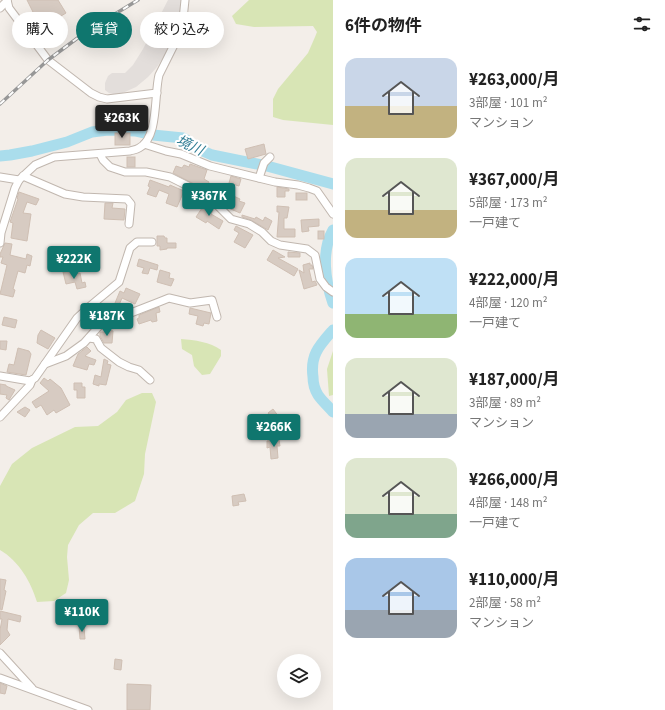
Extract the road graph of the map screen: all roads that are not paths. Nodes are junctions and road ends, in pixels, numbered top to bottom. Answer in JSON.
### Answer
{"nodes":[{"id":1,"x":185,"y":0,"type":"edge"},
{"id":2,"x":7,"y":1,"type":"edge"},
{"id":3,"x":0,"y":8,"type":"edge"},
{"id":4,"x":157,"y":92,"type":"junction"},
{"id":5,"x":144,"y":144,"type":"junction"},
{"id":6,"x":100,"y":154,"type":"junction"},
{"id":7,"x":270,"y":157,"type":"dead end"},
{"id":8,"x":0,"y":177,"type":"edge"},
{"id":9,"x":21,"y":178,"type":"junction"},
{"id":10,"x":259,"y":178,"type":"junction"},
{"id":11,"x":333,"y":214,"type":"edge"},
{"id":12,"x":129,"y":224,"type":"dead end"},
{"id":13,"x":152,"y":242,"type":"dead end"},
{"id":14,"x":0,"y":243,"type":"edge"},
{"id":15,"x":330,"y":290,"type":"edge"},
{"id":16,"x":217,"y":317,"type":"dead end"},
{"id":17,"x":89,"y":338,"type":"junction"},
{"id":18,"x":45,"y":364,"type":"junction"},
{"id":19,"x":0,"y":376,"type":"edge"},
{"id":20,"x":32,"y":380,"type":"junction"},
{"id":21,"x":150,"y":380,"type":"dead end"},
{"id":22,"x":0,"y":417,"type":"edge"},
{"id":23,"x":0,"y":653,"type":"edge"},
{"id":24,"x":0,"y":678,"type":"edge"},
{"id":25,"x":33,"y":690,"type":"junction"},
{"id":26,"x":88,"y":710,"type":"edge"}],
"edges":[{"from":1,"to":4,"type":"street"},
{"from":2,"to":3,"type":"street"},
{"from":2,"to":4,"type":"street"},
{"from":4,"to":5,"type":"street"},
{"from":5,"to":6,"type":"street"},
{"from":5,"to":10,"type":"street"},
{"from":6,"to":9,"type":"street"},
{"from":6,"to":15,"type":"street"},
{"from":7,"to":10,"type":"street"},
{"from":8,"to":9,"type":"street"},
{"from":9,"to":12,"type":"street"},
{"from":9,"to":14,"type":"street"},
{"from":10,"to":11,"type":"street"},
{"from":13,"to":18,"type":"street"},
{"from":16,"to":17,"type":"street"},
{"from":17,"to":18,"type":"street"},
{"from":17,"to":21,"type":"street"},
{"from":18,"to":20,"type":"street"},
{"from":19,"to":20,"type":"street"},
{"from":20,"to":22,"type":"street"},
{"from":23,"to":25,"type":"street"},
{"from":24,"to":25,"type":"street"},
{"from":25,"to":26,"type":"street"}]}
